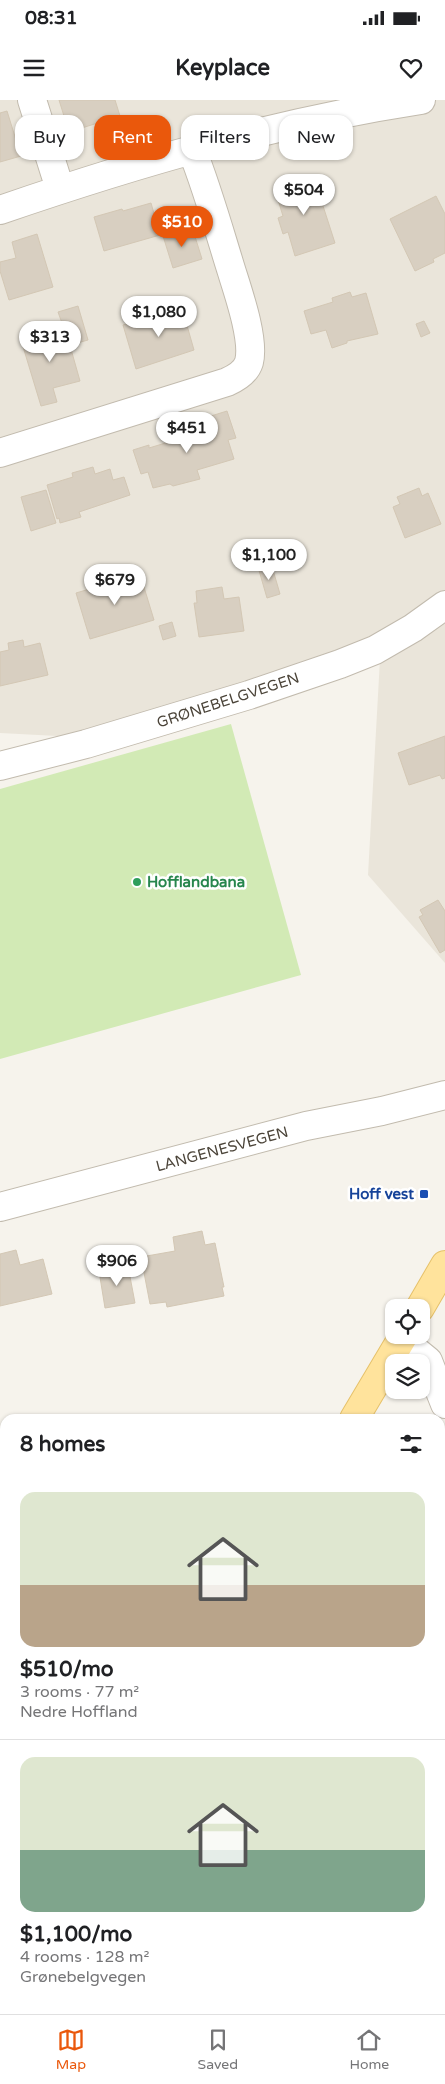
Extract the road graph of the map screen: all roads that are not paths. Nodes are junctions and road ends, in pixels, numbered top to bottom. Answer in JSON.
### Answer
{"nodes":[{"id":1,"x":32,"y":100,"type":"edge"},
{"id":2,"x":421,"y":100,"type":"edge"},
{"id":3,"x":351,"y":105,"type":"edge"},
{"id":4,"x":269,"y":128,"type":"edge"},
{"id":5,"x":181,"y":153,"type":"edge"},
{"id":6,"x":196,"y":160,"type":"edge"},
{"id":7,"x":60,"y":189,"type":"junction"},
{"id":8,"x":0,"y":210,"type":"edge"},
{"id":9,"x":0,"y":453,"type":"edge"},
{"id":10,"x":445,"y":605,"type":"edge"},
{"id":11,"x":0,"y":766,"type":"edge"},
{"id":12,"x":445,"y":1095,"type":"edge"},
{"id":13,"x":0,"y":1207,"type":"edge"},
{"id":14,"x":445,"y":1265,"type":"edge"},
{"id":15,"x":425,"y":1299,"type":"edge"},
{"id":16,"x":399,"y":1344,"type":"edge"},
{"id":17,"x":410,"y":1344,"type":"edge"},
{"id":18,"x":445,"y":1404,"type":"edge"},
{"id":19,"x":357,"y":1414,"type":"edge"}],
"edges":[{"from":1,"to":7,"type":"street"},
{"from":2,"to":3,"type":"street"},
{"from":3,"to":4,"type":"street"},
{"from":5,"to":7,"type":"street"},
{"from":6,"to":9,"type":"street"},
{"from":7,"to":8,"type":"street"},
{"from":10,"to":11,"type":"street","name":"GRØNEBELGVEGEN"},
{"from":12,"to":13,"type":"street","name":"LANGENESVEGEN"},
{"from":14,"to":15,"type":"main road"},
{"from":16,"to":19,"type":"main road"},
{"from":17,"to":18,"type":"street"}]}
